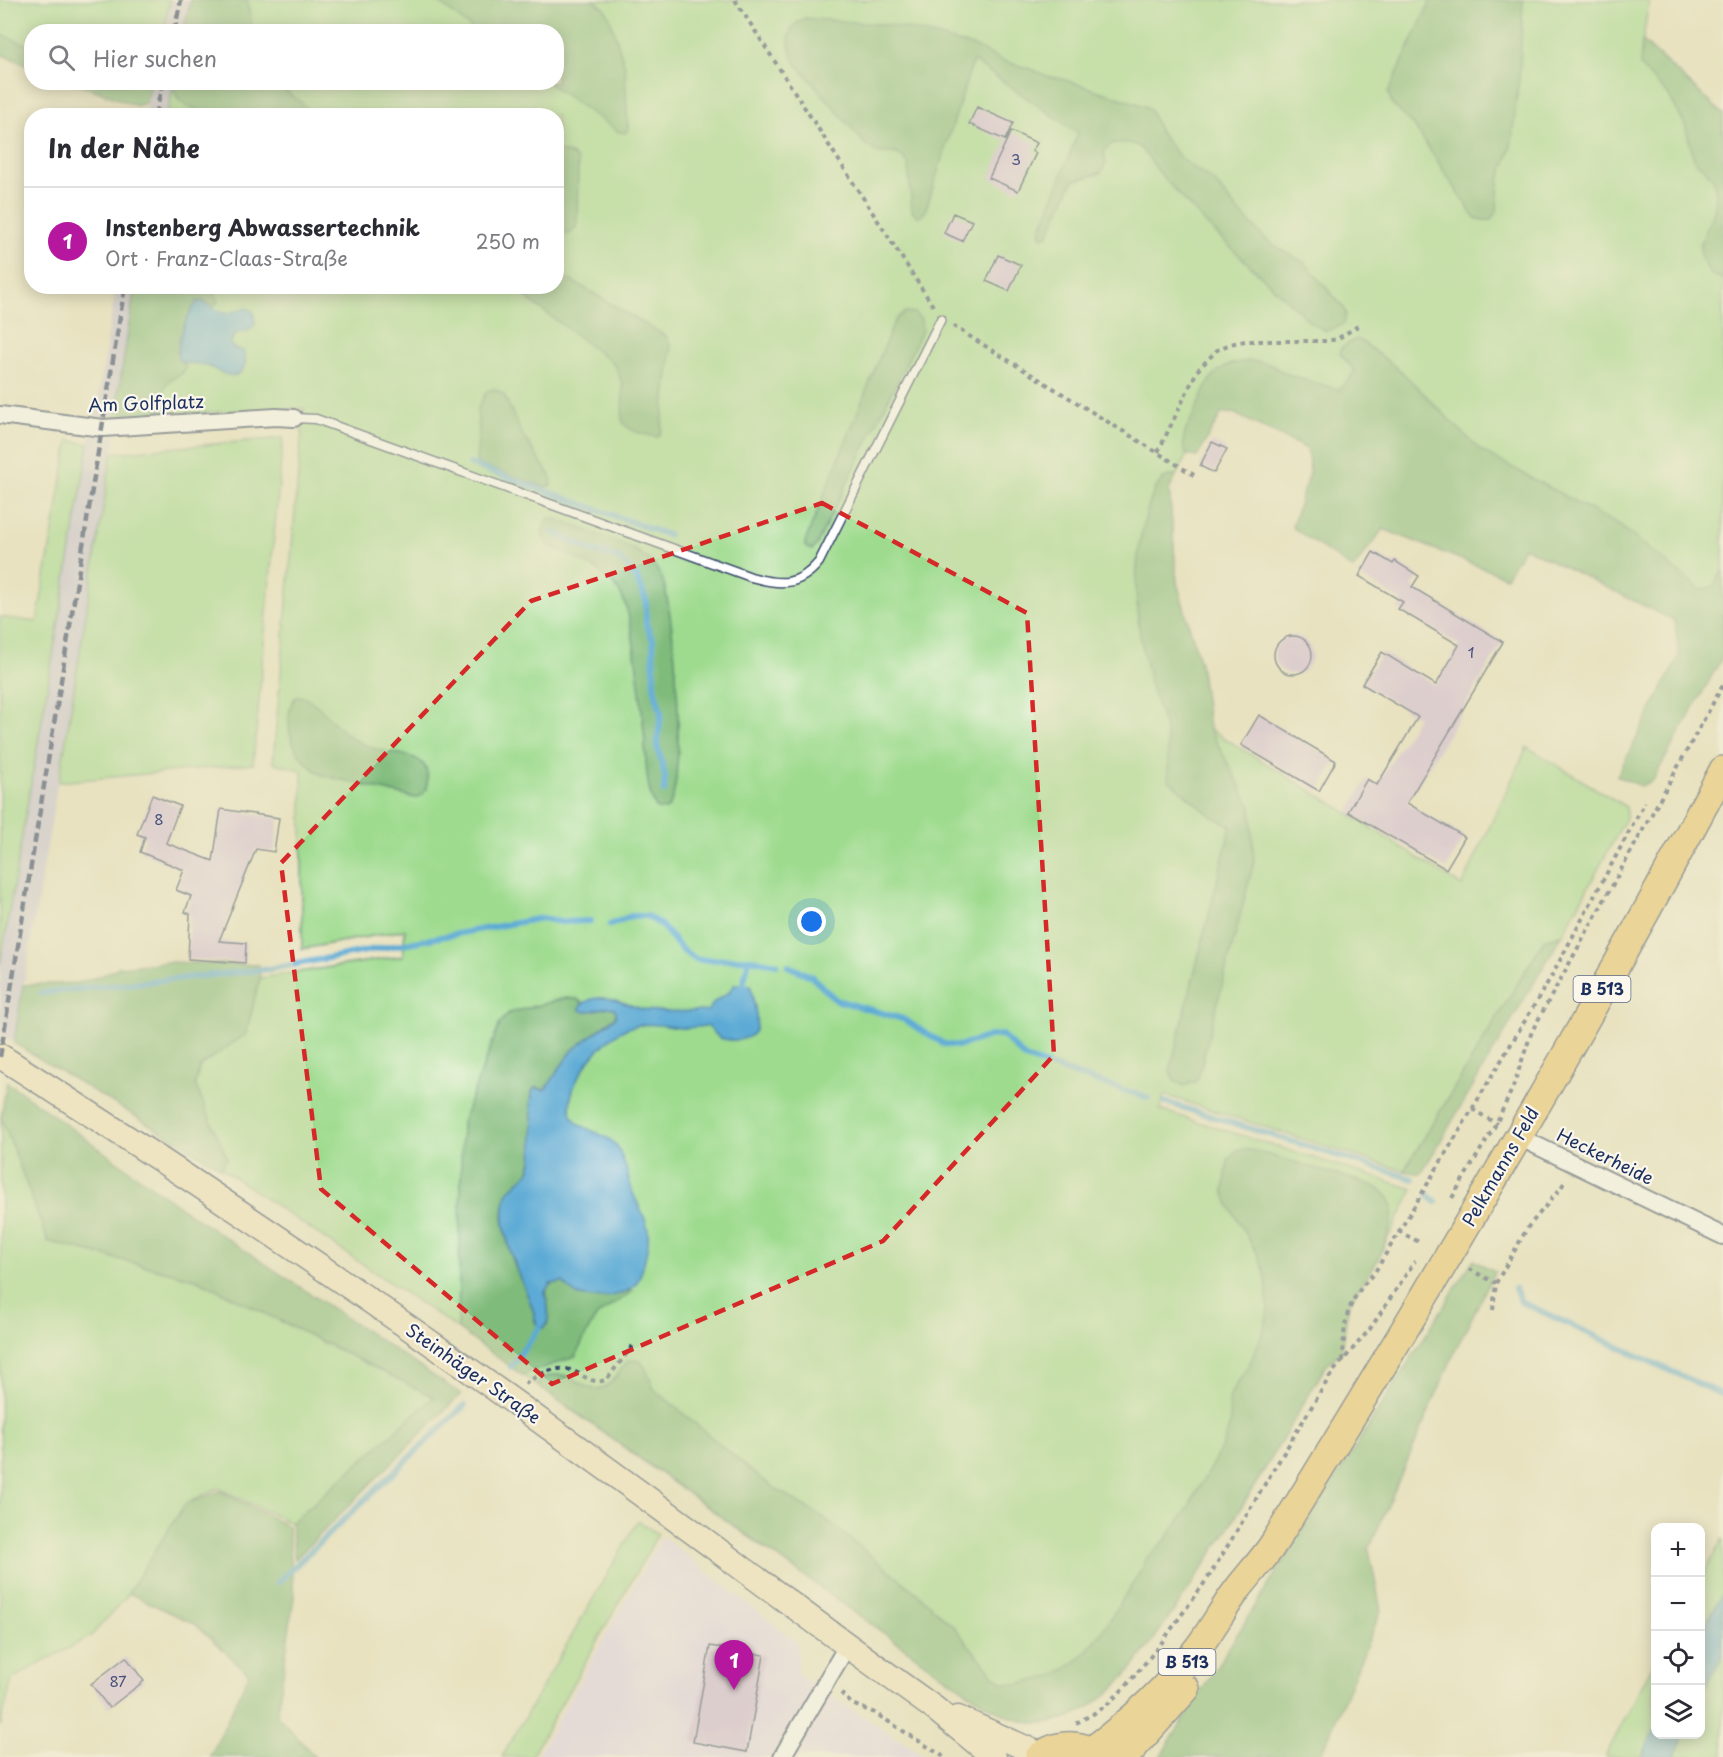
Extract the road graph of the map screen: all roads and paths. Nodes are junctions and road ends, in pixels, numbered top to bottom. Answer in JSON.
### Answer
{"nodes":[{"id":1,"x":735,"y":0,"type":"edge"},
{"id":2,"x":941,"y":319,"type":"junction"},
{"id":3,"x":1358,"y":326,"type":"dead end"},
{"id":4,"x":0,"y":415,"type":"edge"},
{"id":5,"x":294,"y":418,"type":"joint"},
{"id":6,"x":1158,"y":453,"type":"junction"},
{"id":7,"x":1197,"y":477,"type":"dead end"},
{"id":8,"x":1723,"y":685,"type":"edge"},
{"id":9,"x":1723,"y":770,"type":"edge"},
{"id":10,"x":1645,"y":802,"type":"dead end"},
{"id":11,"x":0,"y":1056,"type":"edge"},
{"id":12,"x":1472,"y":1109,"type":"junction"},
{"id":13,"x":1507,"y":1130,"type":"junction"},
{"id":14,"x":1575,"y":1164,"type":"junction"},
{"id":15,"x":1448,"y":1206,"type":"dead end"},
{"id":16,"x":1398,"y":1231,"type":"junction"},
{"id":17,"x":1723,"y":1236,"type":"edge"},
{"id":18,"x":1430,"y":1237,"type":"dead end"},
{"id":19,"x":1418,"y":1258,"type":"dead end"},
{"id":20,"x":1469,"y":1269,"type":"dead end"},
{"id":21,"x":1496,"y":1283,"type":"junction"},
{"id":22,"x":1492,"y":1310,"type":"dead end"},
{"id":23,"x":635,"y":1343,"type":"dead end"},
{"id":24,"x":1343,"y":1361,"type":"junction"},
{"id":25,"x":512,"y":1401,"type":"junction"},
{"id":26,"x":1265,"y":1557,"type":"junction"},
{"id":27,"x":847,"y":1646,"type":"junction"},
{"id":28,"x":828,"y":1680,"type":"junction"},
{"id":29,"x":934,"y":1708,"type":"junction"},
{"id":30,"x":1071,"y":1724,"type":"dead end"},
{"id":31,"x":1096,"y":1754,"type":"edge"},
{"id":32,"x":1040,"y":1756,"type":"edge"},
{"id":33,"x":782,"y":1757,"type":"edge"},
{"id":34,"x":944,"y":1757,"type":"edge"},
{"id":35,"x":994,"y":1757,"type":"edge"},
{"id":36,"x":1125,"y":1757,"type":"edge"}],
"edges":[{"from":1,"to":2,"type":"path"},
{"from":2,"to":5,"type":"lane"},
{"from":2,"to":6,"type":"path"},
{"from":3,"to":6,"type":"path"},
{"from":4,"to":5,"type":"street","name":"Am Golfplatz"},
{"from":6,"to":7,"type":"path"},
{"from":8,"to":13,"type":"path"},
{"from":9,"to":13,"type":"main road","name":"Pelkmanns Feld","number":"B 513"},
{"from":10,"to":12,"type":"path"},
{"from":11,"to":25,"type":"main road","name":"Steinhäger Straße"},
{"from":12,"to":13,"type":"path"},
{"from":12,"to":16,"type":"path"},
{"from":13,"to":14,"type":"street","name":"Heckerheide"},
{"from":13,"to":15,"type":"path"},
{"from":13,"to":26,"type":"main road","name":"Pelkmanns Feld","number":"B 513"},
{"from":14,"to":17,"type":"street","name":"Heckerheide"},
{"from":14,"to":21,"type":"path"},
{"from":16,"to":18,"type":"path"},
{"from":16,"to":24,"type":"path"},
{"from":19,"to":24,"type":"path"},
{"from":20,"to":21,"type":"path"},
{"from":21,"to":22,"type":"path"},
{"from":23,"to":25,"type":"path"},
{"from":24,"to":30,"type":"path"},
{"from":25,"to":27,"type":"main road","name":"Steinhäger Straße"},
{"from":26,"to":31,"type":"main road","name":"Pelkmanns Feld","number":"B 513"},
{"from":26,"to":36,"type":"main road","name":"Pelkmanns Feld","number":"B 513"},
{"from":27,"to":28,"type":"street"},
{"from":27,"to":29,"type":"main road","name":"Steinhäger Straße"},
{"from":28,"to":33,"type":"street"},
{"from":28,"to":34,"type":"path"},
{"from":29,"to":32,"type":"main road","name":"Steinhäger Straße"},
{"from":29,"to":35,"type":"main road","name":"Steinhäger Straße"},
{"from":31,"to":32,"type":"main road"}]}
